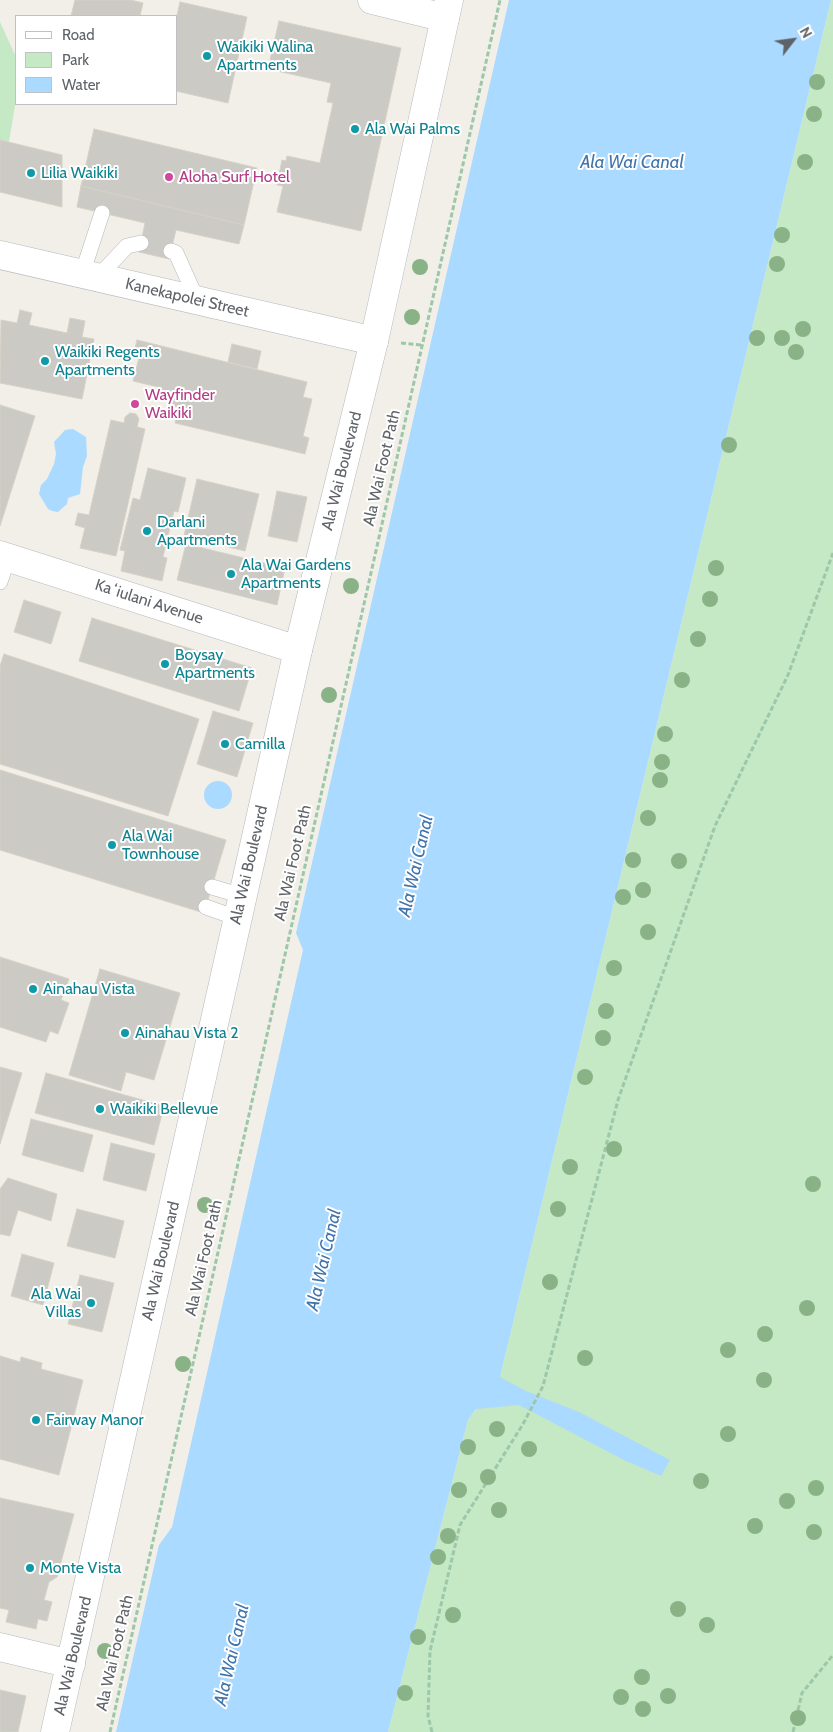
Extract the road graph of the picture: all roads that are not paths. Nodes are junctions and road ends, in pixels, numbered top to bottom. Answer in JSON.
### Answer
{"nodes":[{"id":1,"x":372,"y":0,"type":"edge"},
{"id":2,"x":447,"y":9,"type":"edge"},
{"id":3,"x":102,"y":213,"type":"dead end"},
{"id":4,"x":141,"y":243,"type":"dead end"},
{"id":5,"x":171,"y":251,"type":"dead end"},
{"id":6,"x":0,"y":255,"type":"edge"},
{"id":7,"x":89,"y":276,"type":"junction"},
{"id":8,"x":197,"y":300,"type":"junction"},
{"id":9,"x":374,"y":340,"type":"junction"},
{"id":10,"x":3,"y":565,"type":"edge"},
{"id":11,"x":298,"y":650,"type":"junction"},
{"id":12,"x":212,"y":887,"type":"dead end"},
{"id":13,"x":206,"y":906,"type":"dead end"},
{"id":14,"x":240,"y":907,"type":"junction"},
{"id":15,"x":0,"y":1647,"type":"edge"},
{"id":16,"x":71,"y":1664,"type":"junction"},
{"id":17,"x":55,"y":1732,"type":"edge"}],
"edges":[{"from":1,"to":2,"type":"main road"},
{"from":2,"to":9,"type":"main road","name":"Ala Wai Boulevard"},
{"from":3,"to":7,"type":"lane"},
{"from":4,"to":7,"type":"lane"},
{"from":5,"to":8,"type":"lane"},
{"from":6,"to":7,"type":"main road","name":"Kanekapolei Street"},
{"from":7,"to":8,"type":"main road","name":"Kanekapolei Street"},
{"from":8,"to":9,"type":"main road","name":"Kanekapolei Street"},
{"from":9,"to":11,"type":"main road","name":"Ala Wai Boulevard"},
{"from":10,"to":11,"type":"main road","name":"Kaʻiulani Avenue"},
{"from":11,"to":14,"type":"main road","name":"Ala Wai Boulevard"},
{"from":12,"to":14,"type":"lane"},
{"from":13,"to":14,"type":"lane"},
{"from":14,"to":16,"type":"main road","name":"Ala Wai Boulevard"},
{"from":15,"to":16,"type":"main road"},
{"from":16,"to":17,"type":"main road","name":"Ala Wai Boulevard"}]}
